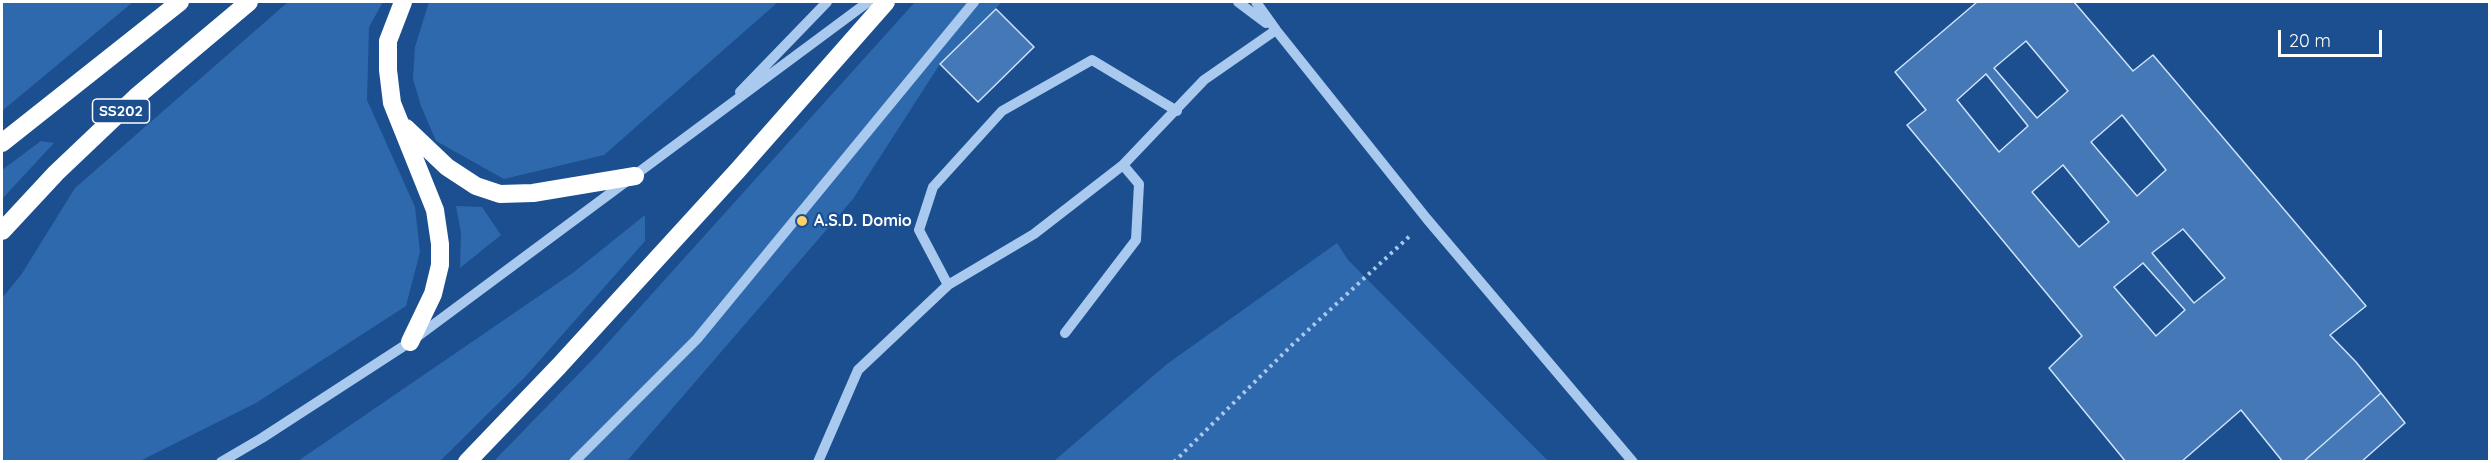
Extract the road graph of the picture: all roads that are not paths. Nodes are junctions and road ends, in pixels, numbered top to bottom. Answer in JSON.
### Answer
{"nodes":[{"id":1,"x":180,"y":2,"type":"edge"},
{"id":2,"x":249,"y":2,"type":"edge"},
{"id":3,"x":403,"y":2,"type":"edge"},
{"id":4,"x":827,"y":2,"type":"edge"},
{"id":5,"x":868,"y":2,"type":"edge"},
{"id":6,"x":886,"y":2,"type":"edge"},
{"id":7,"x":974,"y":2,"type":"edge"},
{"id":8,"x":1238,"y":2,"type":"edge"},
{"id":9,"x":1256,"y":2,"type":"edge"},
{"id":10,"x":1276,"y":30,"type":"junction"},
{"id":11,"x":1177,"y":111,"type":"junction"},
{"id":12,"x":718,"y":114,"type":"junction"},
{"id":13,"x":401,"y":124,"type":"junction"},
{"id":14,"x":2,"y":143,"type":"edge"},
{"id":15,"x":1123,"y":165,"type":"junction"},
{"id":16,"x":635,"y":176,"type":"junction"},
{"id":17,"x":2,"y":231,"type":"edge"},
{"id":18,"x":948,"y":285,"type":"junction"},
{"id":19,"x":1065,"y":333,"type":"dead end"},
{"id":20,"x":410,"y":342,"type":"junction"},
{"id":21,"x":221,"y":462,"type":"edge"},
{"id":22,"x":467,"y":462,"type":"edge"},
{"id":23,"x":574,"y":462,"type":"edge"},
{"id":24,"x":818,"y":462,"type":"edge"},
{"id":25,"x":1633,"y":462,"type":"edge"}],
"edges":[{"from":1,"to":14,"type":"highway","number":"SS202"},
{"from":2,"to":17,"type":"highway","number":"SS202"},
{"from":3,"to":13,"type":"highway"},
{"from":4,"to":12,"type":"street"},
{"from":5,"to":12,"type":"street"},
{"from":6,"to":22,"type":"highway"},
{"from":7,"to":23,"type":"street"},
{"from":8,"to":10,"type":"street"},
{"from":9,"to":10,"type":"street"},
{"from":10,"to":11,"type":"street"},
{"from":10,"to":25,"type":"street"},
{"from":11,"to":15,"type":"street"},
{"from":11,"to":18,"type":"street"},
{"from":12,"to":16,"type":"street"},
{"from":13,"to":16,"type":"highway"},
{"from":13,"to":20,"type":"highway"},
{"from":15,"to":18,"type":"street"},
{"from":15,"to":19,"type":"street"},
{"from":16,"to":20,"type":"street"},
{"from":18,"to":24,"type":"street"},
{"from":20,"to":21,"type":"street"}]}
